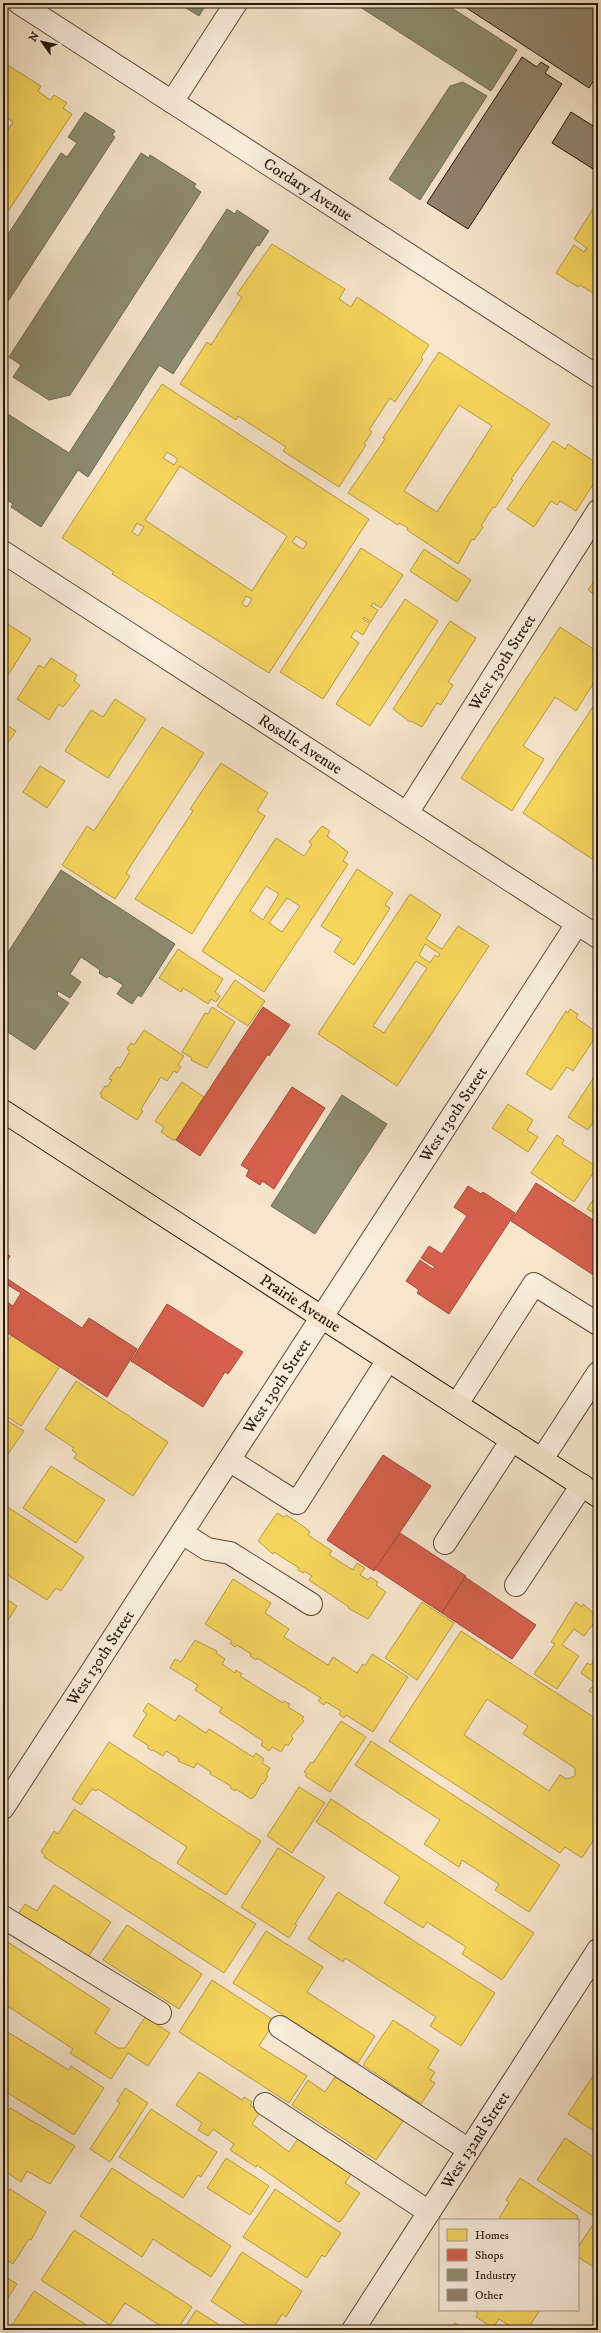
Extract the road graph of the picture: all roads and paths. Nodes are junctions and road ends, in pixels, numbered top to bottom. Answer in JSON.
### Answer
{"nodes":[{"id":1,"x":19,"y":3,"type":"edge"},
{"id":2,"x":236,"y":3,"type":"edge"},
{"id":3,"x":172,"y":102,"type":"junction"},
{"id":4,"x":598,"y":377,"type":"edge"},
{"id":5,"x":598,"y":511,"type":"edge"},
{"id":6,"x":3,"y":552,"type":"edge"},
{"id":7,"x":407,"y":813,"type":"junction"},
{"id":8,"x":577,"y":924,"type":"junction"},
{"id":9,"x":598,"y":937,"type":"edge"},
{"id":10,"x":3,"y":1111,"type":"edge"},
{"id":11,"x":322,"y":1317,"type":"junction"},
{"id":12,"x":598,"y":1324,"type":"edge"},
{"id":13,"x":388,"y":1360,"type":"junction"},
{"id":14,"x":598,"y":1373,"type":"edge"},
{"id":15,"x":457,"y":1404,"type":"junction"},
{"id":16,"x":512,"y":1440,"type":"junction"},
{"id":17,"x":542,"y":1459,"type":"junction"},
{"id":18,"x":229,"y":1460,"type":"junction"},
{"id":19,"x":590,"y":1490,"type":"edge"},
{"id":20,"x":182,"y":1533,"type":"junction"},
{"id":21,"x":445,"y":1543,"type":"dead end"},
{"id":22,"x":516,"y":1585,"type":"dead end"},
{"id":23,"x":311,"y":1604,"type":"dead end"},
{"id":24,"x":3,"y":1808,"type":"edge"},
{"id":25,"x":3,"y":1917,"type":"edge"},
{"id":26,"x":598,"y":1950,"type":"edge"},
{"id":27,"x":160,"y":2013,"type":"dead end"},
{"id":28,"x":280,"y":2027,"type":"dead end"},
{"id":29,"x":266,"y":2104,"type":"dead end"},
{"id":30,"x":469,"y":2150,"type":"junction"},
{"id":31,"x":429,"y":2212,"type":"junction"},
{"id":32,"x":353,"y":2330,"type":"edge"}],
"edges":[{"from":1,"to":3,"type":"street","name":"Cordary Avenue"},
{"from":2,"to":3,"type":"street"},
{"from":3,"to":4,"type":"street","name":"Cordary Avenue"},
{"from":5,"to":7,"type":"street","name":"West 130th Street"},
{"from":6,"to":7,"type":"street","name":"Roselle Avenue"},
{"from":7,"to":8,"type":"street","name":"Roselle Avenue"},
{"from":8,"to":9,"type":"street","name":"Roselle Avenue"},
{"from":8,"to":11,"type":"street","name":"West 130th Street"},
{"from":10,"to":11,"type":"main road","name":"Prairie Avenue"},
{"from":11,"to":13,"type":"main road","name":"Prairie Avenue"},
{"from":11,"to":18,"type":"street","name":"West 130th Street"},
{"from":12,"to":15,"type":"street"},
{"from":13,"to":15,"type":"main road","name":"Prairie Avenue"},
{"from":13,"to":18,"type":"street"},
{"from":14,"to":17,"type":"street"},
{"from":15,"to":16,"type":"main road","name":"Prairie Avenue"},
{"from":16,"to":17,"type":"main road","name":"Prairie Avenue"},
{"from":16,"to":21,"type":"street"},
{"from":17,"to":19,"type":"main road","name":"Prairie Avenue"},
{"from":18,"to":20,"type":"street","name":"West 130th Street"},
{"from":19,"to":22,"type":"street"},
{"from":20,"to":23,"type":"street"},
{"from":20,"to":24,"type":"street","name":"West 130th Street"},
{"from":25,"to":27,"type":"street"},
{"from":26,"to":30,"type":"street","name":"West 132nd Street"},
{"from":28,"to":30,"type":"street"},
{"from":29,"to":31,"type":"street"},
{"from":30,"to":31,"type":"street","name":"West 132nd Street"},
{"from":31,"to":32,"type":"street","name":"West 132nd Street"}]}
